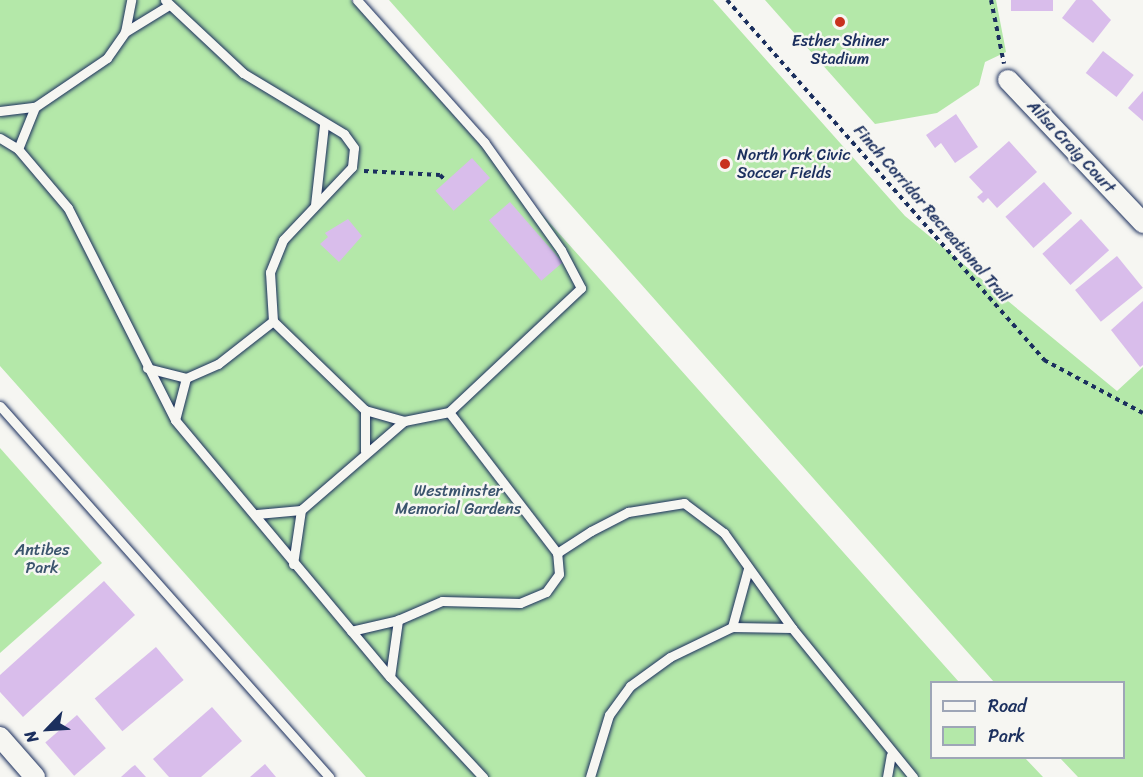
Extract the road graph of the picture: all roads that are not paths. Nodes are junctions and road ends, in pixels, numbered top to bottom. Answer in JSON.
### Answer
{"nodes":[{"id":1,"x":131,"y":0,"type":"edge"},
{"id":2,"x":357,"y":0,"type":"edge"},
{"id":3,"x":167,"y":3,"type":"edge"},
{"id":4,"x":125,"y":32,"type":"junction"},
{"id":5,"x":1008,"y":80,"type":"road end"},
{"id":6,"x":35,"y":107,"type":"junction"},
{"id":7,"x":0,"y":111,"type":"edge"},
{"id":8,"x":324,"y":124,"type":"junction"},
{"id":9,"x":0,"y":138,"type":"edge"},
{"id":10,"x":18,"y":149,"type":"junction"},
{"id":11,"x":315,"y":205,"type":"junction"},
{"id":12,"x":1140,"y":213,"type":"edge"},
{"id":13,"x":273,"y":321,"type":"junction"},
{"id":14,"x":147,"y":368,"type":"junction"},
{"id":15,"x":186,"y":378,"type":"junction"},
{"id":16,"x":0,"y":406,"type":"edge"},
{"id":17,"x":365,"y":410,"type":"junction"},
{"id":18,"x":449,"y":412,"type":"junction"},
{"id":19,"x":175,"y":420,"type":"junction"},
{"id":20,"x":404,"y":421,"type":"junction"},
{"id":21,"x":365,"y":451,"type":"junction"},
{"id":22,"x":301,"y":510,"type":"junction"},
{"id":23,"x":256,"y":514,"type":"junction"},
{"id":24,"x":557,"y":554,"type":"junction"},
{"id":25,"x":293,"y":564,"type":"junction"},
{"id":26,"x":748,"y":569,"type":"junction"},
{"id":27,"x":398,"y":620,"type":"junction"},
{"id":28,"x":732,"y":627,"type":"junction"},
{"id":29,"x":792,"y":628,"type":"junction"},
{"id":30,"x":351,"y":631,"type":"junction"},
{"id":31,"x":390,"y":677,"type":"junction"},
{"id":32,"x":0,"y":737,"type":"edge"},
{"id":33,"x":891,"y":755,"type":"junction"},
{"id":34,"x":35,"y":777,"type":"edge"},
{"id":35,"x":329,"y":777,"type":"edge"},
{"id":36,"x":483,"y":777,"type":"edge"},
{"id":37,"x":590,"y":777,"type":"edge"},
{"id":38,"x":887,"y":777,"type":"edge"},
{"id":39,"x":913,"y":777,"type":"edge"}],
"edges":[{"from":1,"to":4,"type":"lane"},
{"from":2,"to":18,"type":"lane"},
{"from":3,"to":4,"type":"lane"},
{"from":3,"to":8,"type":"lane"},
{"from":4,"to":6,"type":"lane"},
{"from":5,"to":12,"type":"street","name":"Ailsa Craig Court"},
{"from":6,"to":7,"type":"lane"},
{"from":6,"to":10,"type":"lane"},
{"from":8,"to":11,"type":"lane"},
{"from":8,"to":11,"type":"lane"},
{"from":9,"to":10,"type":"lane"},
{"from":10,"to":14,"type":"lane"},
{"from":11,"to":13,"type":"lane"},
{"from":13,"to":15,"type":"lane"},
{"from":13,"to":17,"type":"lane"},
{"from":14,"to":15,"type":"lane"},
{"from":14,"to":19,"type":"lane"},
{"from":15,"to":19,"type":"lane"},
{"from":16,"to":35,"type":"lane"},
{"from":17,"to":20,"type":"lane"},
{"from":17,"to":21,"type":"lane"},
{"from":18,"to":20,"type":"lane"},
{"from":18,"to":24,"type":"lane"},
{"from":19,"to":23,"type":"lane"},
{"from":20,"to":21,"type":"lane"},
{"from":21,"to":22,"type":"lane"},
{"from":22,"to":23,"type":"lane"},
{"from":22,"to":25,"type":"lane"},
{"from":23,"to":25,"type":"lane"},
{"from":24,"to":26,"type":"lane"},
{"from":24,"to":27,"type":"lane"},
{"from":25,"to":30,"type":"lane"},
{"from":26,"to":28,"type":"lane"},
{"from":26,"to":29,"type":"lane"},
{"from":27,"to":30,"type":"lane"},
{"from":27,"to":31,"type":"lane"},
{"from":28,"to":29,"type":"lane"},
{"from":28,"to":37,"type":"lane"},
{"from":29,"to":33,"type":"lane"},
{"from":30,"to":31,"type":"lane"},
{"from":31,"to":36,"type":"lane"},
{"from":32,"to":34,"type":"street"},
{"from":33,"to":38,"type":"lane"},
{"from":33,"to":39,"type":"lane"}]}
